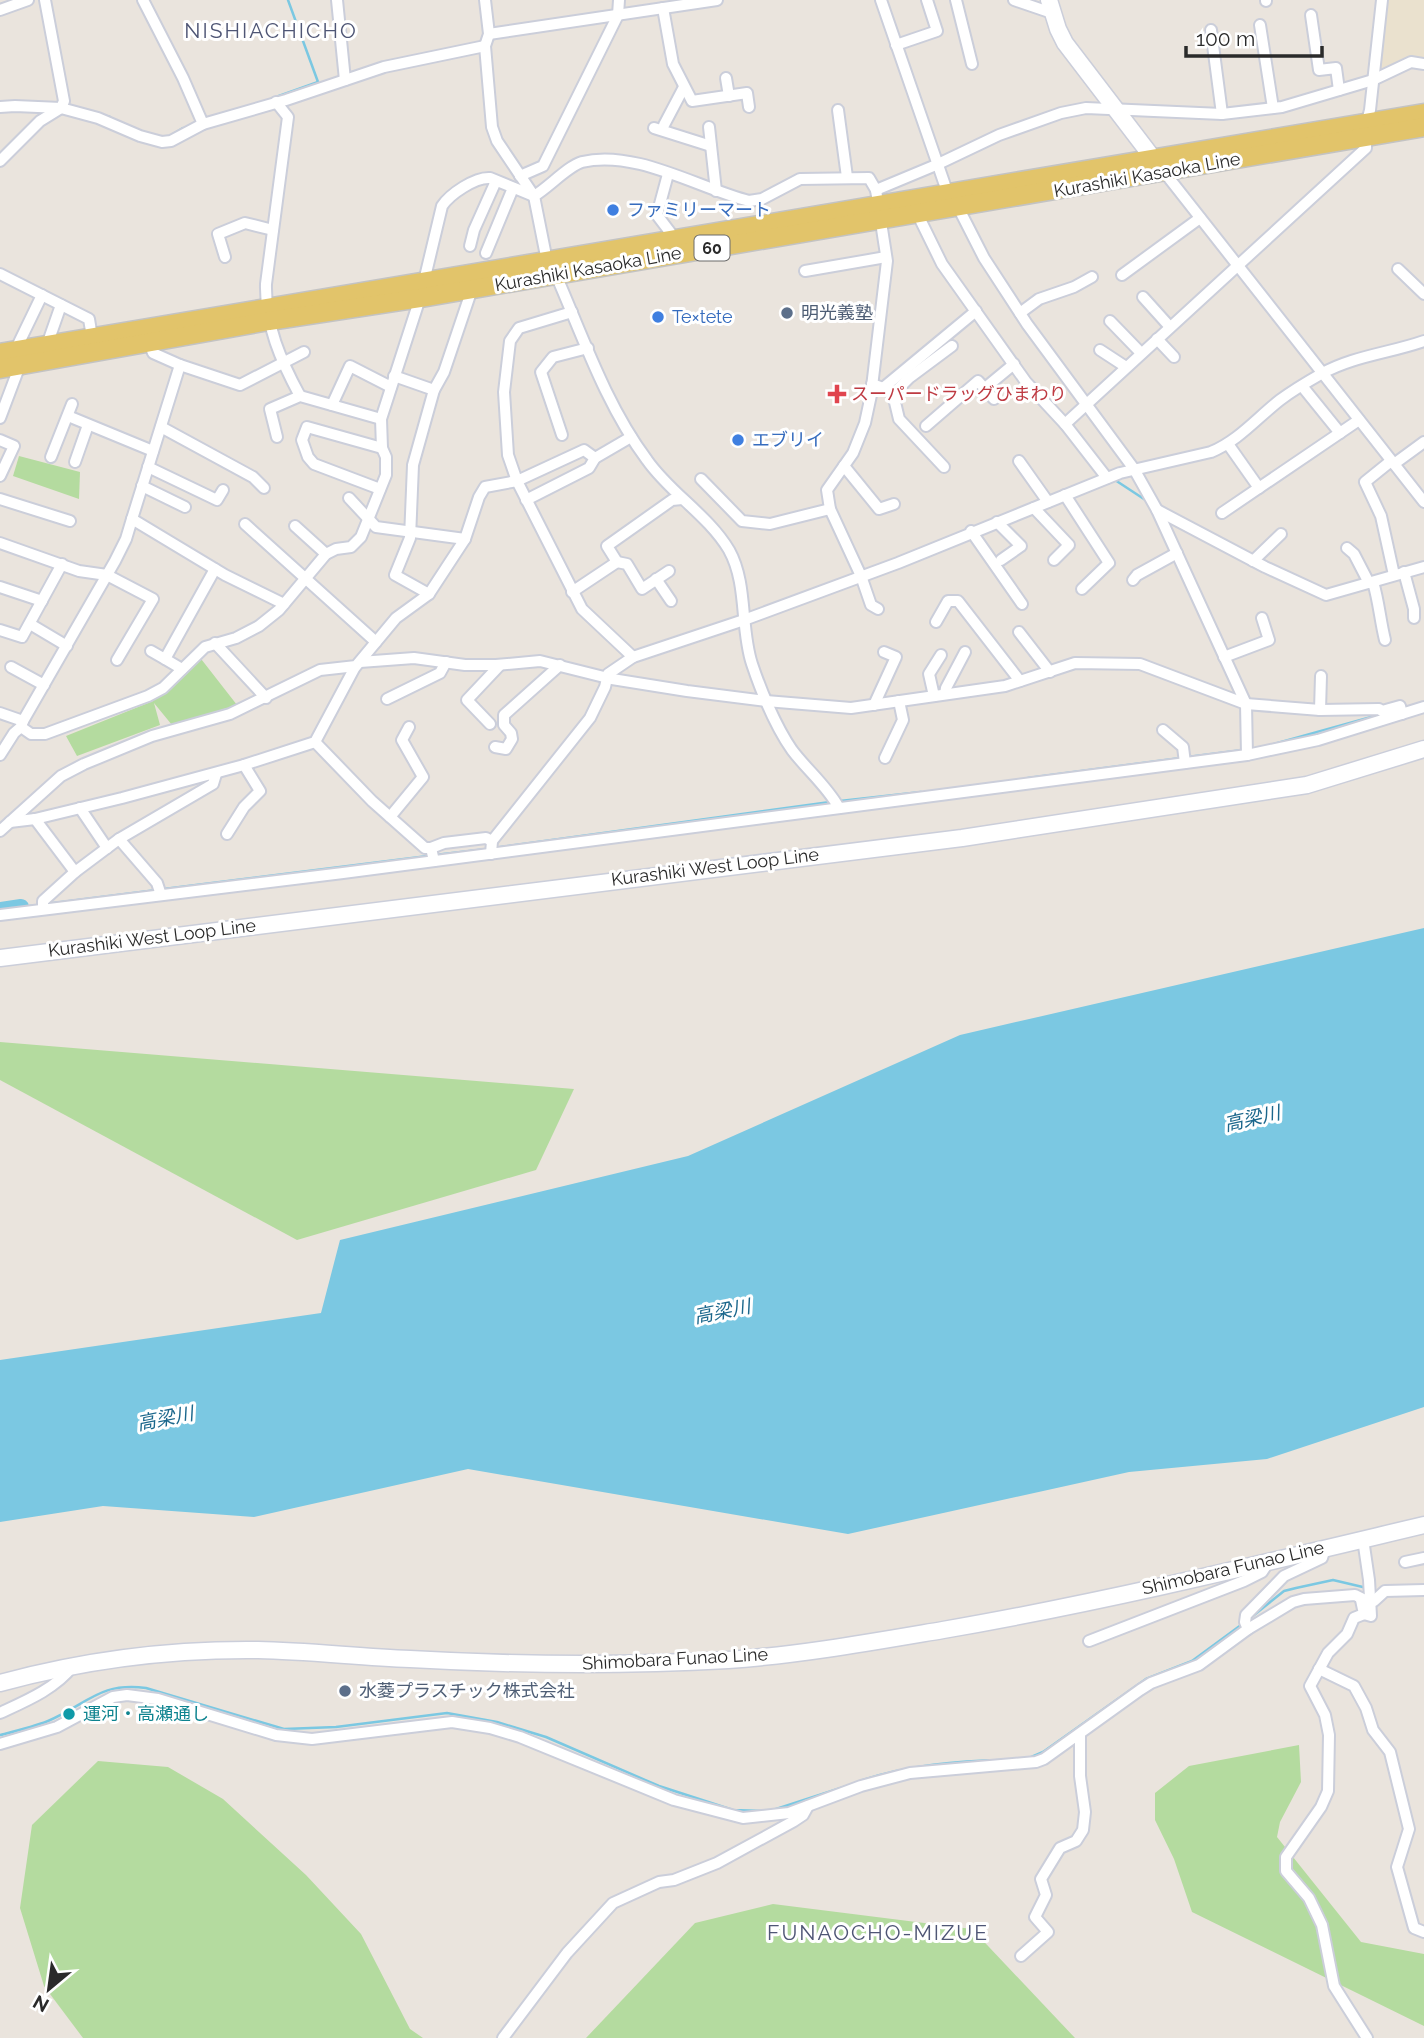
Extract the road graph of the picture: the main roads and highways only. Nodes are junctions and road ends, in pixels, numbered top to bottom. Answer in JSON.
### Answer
{"nodes":[{"id":1,"x":1051,"y":6,"type":"edge"},
{"id":2,"x":1424,"y":113,"type":"edge"},
{"id":3,"x":1424,"y":127,"type":"edge"},
{"id":4,"x":1367,"y":129,"type":"junction"},
{"id":5,"x":1151,"y":158,"type":"junction"},
{"id":6,"x":1165,"y":173,"type":"junction"},
{"id":7,"x":953,"y":200,"type":"junction"},
{"id":8,"x":877,"y":205,"type":"junction"},
{"id":9,"x":551,"y":268,"type":"junction"},
{"id":10,"x":421,"y":290,"type":"junction"},
{"id":11,"x":93,"y":345,"type":"junction"},
{"id":12,"x":12,"y":356,"type":"edge"},
{"id":13,"x":0,"y":369,"type":"edge"},
{"id":14,"x":1424,"y":749,"type":"edge"},
{"id":15,"x":0,"y":958,"type":"edge"},
{"id":16,"x":1424,"y":1525,"type":"edge"},
{"id":17,"x":0,"y":1683,"type":"edge"}],
"edges":[{"from":1,"to":5,"type":"main road"},
{"from":2,"to":4,"type":"main road","name":"Kurashiki Kasaoka Line","number":"60"},
{"from":3,"to":4,"type":"main road","name":"Kurashiki Kasaoka Line","number":"60"},
{"from":4,"to":5,"type":"main road","name":"Kurashiki Kasaoka Line","number":"60"},
{"from":4,"to":6,"type":"main road","name":"Kurashiki Kasaoka Line","number":"60"},
{"from":5,"to":6,"type":"main road"},
{"from":5,"to":7,"type":"main road","name":"Kurashiki Kasaoka Line","number":"60"},
{"from":6,"to":7,"type":"main road","name":"Kurashiki Kasaoka Line","number":"60"},
{"from":7,"to":8,"type":"main road","name":"Kurashiki Kasaoka Line","number":"60"},
{"from":7,"to":8,"type":"main road","name":"Kurashiki Kasaoka Line","number":"60"},
{"from":8,"to":9,"type":"main road","name":"Kurashiki Kasaoka Line","number":"60"},
{"from":8,"to":9,"type":"main road","name":"Kurashiki Kasaoka Line","number":"60"},
{"from":9,"to":10,"type":"main road","name":"Kurashiki Kasaoka Line","number":"60"},
{"from":9,"to":10,"type":"main road","name":"Kurashiki Kasaoka Line","number":"60"},
{"from":10,"to":11,"type":"main road","name":"Kurashiki Kasaoka Line","number":"60"},
{"from":11,"to":12,"type":"main road","name":"Kurashiki Kasaoka Line","number":"60"},
{"from":11,"to":12,"type":"main road","name":"Kurashiki Kasaoka Line","number":"60"},
{"from":12,"to":13,"type":"main road","name":"Kurashiki Kasaoka Line","number":"60"},
{"from":14,"to":15,"type":"main road","name":"Kurashiki West Loop Line"},
{"from":16,"to":17,"type":"main road","name":"Shimobara Funao Line"}]}
